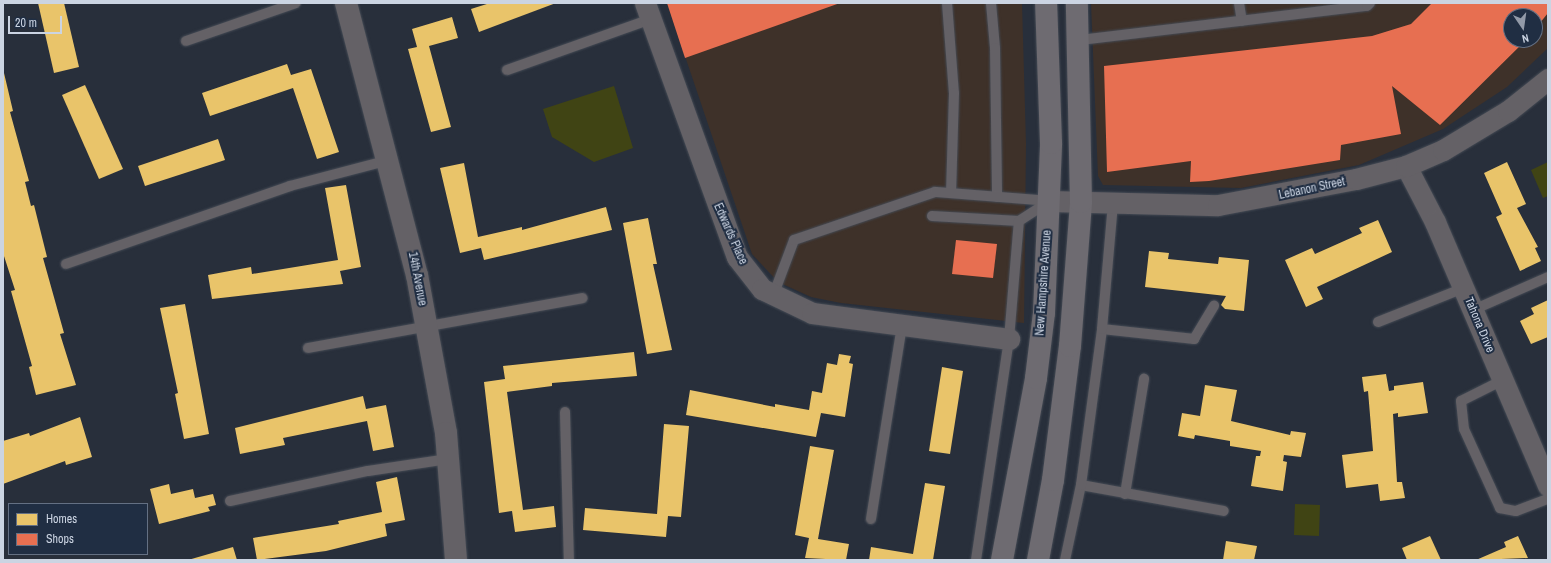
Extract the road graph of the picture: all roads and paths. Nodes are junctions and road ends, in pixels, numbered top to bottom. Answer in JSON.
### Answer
{"nodes":[{"id":1,"x":296,"y":3,"type":"edge"},
{"id":2,"x":346,"y":3,"type":"edge"},
{"id":3,"x":947,"y":3,"type":"edge"},
{"id":4,"x":991,"y":3,"type":"edge"},
{"id":5,"x":1046,"y":3,"type":"edge"},
{"id":6,"x":1078,"y":3,"type":"edge"},
{"id":7,"x":1239,"y":3,"type":"edge"},
{"id":8,"x":1370,"y":3,"type":"edge"},
{"id":9,"x":648,"y":11,"type":"edge"},
{"id":10,"x":1242,"y":21,"type":"junction"},
{"id":11,"x":1080,"y":40,"type":"junction"},
{"id":12,"x":186,"y":41,"type":"dead end"},
{"id":13,"x":507,"y":70,"type":"dead end"},
{"id":14,"x":1548,"y":79,"type":"edge"},
{"id":15,"x":390,"y":159,"type":"junction"},
{"id":16,"x":1406,"y":166,"type":"junction"},
{"id":17,"x":951,"y":194,"type":"junction"},
{"id":18,"x":997,"y":197,"type":"junction"},
{"id":19,"x":1049,"y":201,"type":"junction"},
{"id":20,"x":1082,"y":202,"type":"junction"},
{"id":21,"x":1113,"y":204,"type":"junction"},
{"id":22,"x":932,"y":216,"type":"dead end"},
{"id":23,"x":1019,"y":221,"type":"junction"},
{"id":24,"x":66,"y":264,"type":"dead end"},
{"id":25,"x":1548,"y":278,"type":"edge"},
{"id":26,"x":1464,"y":288,"type":"junction"},
{"id":27,"x":773,"y":296,"type":"junction"},
{"id":28,"x":582,"y":298,"type":"dead end"},
{"id":29,"x":1214,"y":306,"type":"dead end"},
{"id":30,"x":1473,"y":310,"type":"junction"},
{"id":31,"x":1378,"y":322,"type":"dead end"},
{"id":32,"x":902,"y":325,"type":"junction"},
{"id":33,"x":427,"y":329,"type":"junction"},
{"id":34,"x":1102,"y":329,"type":"junction"},
{"id":35,"x":1009,"y":338,"type":"junction"},
{"id":36,"x":308,"y":348,"type":"dead end"},
{"id":37,"x":1144,"y":380,"type":"dead end"},
{"id":38,"x":1503,"y":380,"type":"junction"},
{"id":39,"x":565,"y":412,"type":"dead end"},
{"id":40,"x":448,"y":459,"type":"junction"},
{"id":41,"x":1081,"y":485,"type":"junction"},
{"id":42,"x":1548,"y":486,"type":"edge"},
{"id":43,"x":1125,"y":494,"type":"junction"},
{"id":44,"x":1548,"y":499,"type":"edge"},
{"id":45,"x":230,"y":501,"type":"dead end"},
{"id":46,"x":1224,"y":511,"type":"dead end"},
{"id":47,"x":871,"y":519,"type":"dead end"},
{"id":48,"x":456,"y":560,"type":"edge"},
{"id":49,"x":569,"y":560,"type":"edge"},
{"id":50,"x":976,"y":560,"type":"edge"},
{"id":51,"x":1002,"y":560,"type":"edge"},
{"id":52,"x":1038,"y":560,"type":"edge"},
{"id":53,"x":1065,"y":560,"type":"edge"}],
"edges":[{"from":1,"to":12,"type":"lane"},
{"from":2,"to":15,"type":"street","name":"14th Avenue"},
{"from":3,"to":17,"type":"lane"},
{"from":4,"to":18,"type":"lane"},
{"from":5,"to":19,"type":"main road","name":"New Hampshire Avenue"},
{"from":6,"to":11,"type":"main road"},
{"from":7,"to":10,"type":"lane"},
{"from":8,"to":10,"type":"lane"},
{"from":9,"to":13,"type":"lane"},
{"from":9,"to":27,"type":"street","name":"Edwards Place"},
{"from":10,"to":11,"type":"lane"},
{"from":11,"to":20,"type":"main road"},
{"from":14,"to":16,"type":"street","name":"Lebanon Street"},
{"from":15,"to":24,"type":"lane"},
{"from":15,"to":33,"type":"street","name":"14th Avenue"},
{"from":16,"to":21,"type":"street","name":"Lebanon Street"},
{"from":16,"to":26,"type":"street","name":"Tahona Drive"},
{"from":17,"to":18,"type":"lane"},
{"from":17,"to":27,"type":"lane"},
{"from":18,"to":19,"type":"lane"},
{"from":19,"to":20,"type":"street","name":"Lebanon Street"},
{"from":19,"to":23,"type":"lane"},
{"from":19,"to":51,"type":"main road","name":"New Hampshire Avenue"},
{"from":20,"to":21,"type":"street","name":"Lebanon Street"},
{"from":20,"to":52,"type":"main road"},
{"from":21,"to":34,"type":"lane"},
{"from":22,"to":23,"type":"lane"},
{"from":23,"to":35,"type":"lane"},
{"from":25,"to":30,"type":"lane"},
{"from":26,"to":30,"type":"street","name":"Tahona Drive"},
{"from":26,"to":31,"type":"lane"},
{"from":27,"to":32,"type":"street","name":"Edwards Place"},
{"from":28,"to":33,"type":"lane"},
{"from":29,"to":34,"type":"lane"},
{"from":30,"to":38,"type":"street","name":"Tahona Drive"},
{"from":32,"to":35,"type":"street","name":"Edwards Place"},
{"from":32,"to":47,"type":"lane"},
{"from":33,"to":36,"type":"lane"},
{"from":33,"to":40,"type":"street","name":"14th Avenue"},
{"from":34,"to":41,"type":"lane"},
{"from":35,"to":50,"type":"lane"},
{"from":37,"to":43,"type":"lane"},
{"from":38,"to":42,"type":"street","name":"Tahona Drive"},
{"from":38,"to":44,"type":"lane"},
{"from":39,"to":49,"type":"lane"},
{"from":40,"to":45,"type":"lane"},
{"from":40,"to":48,"type":"street","name":"14th Avenue"},
{"from":41,"to":43,"type":"lane"},
{"from":41,"to":53,"type":"lane"},
{"from":43,"to":46,"type":"lane"}]}
